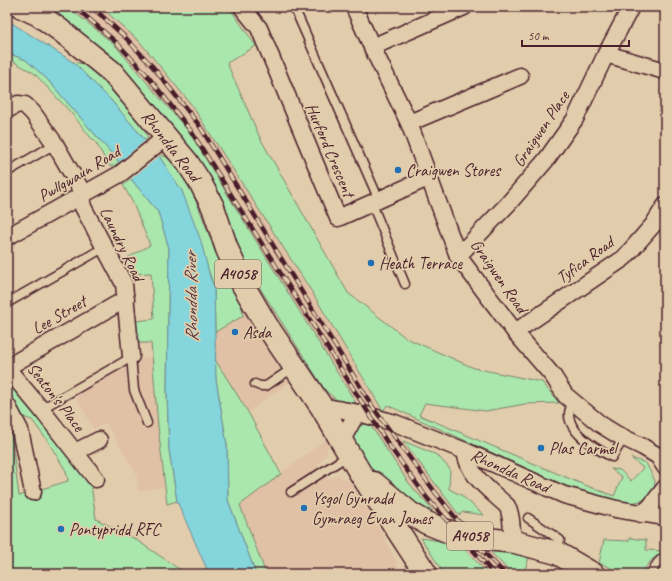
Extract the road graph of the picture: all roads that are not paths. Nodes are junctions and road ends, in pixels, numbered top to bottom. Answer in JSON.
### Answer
{"nodes":[{"id":1,"x":22,"y":7,"type":"edge"},
{"id":2,"x":242,"y":7,"type":"edge"},
{"id":3,"x":294,"y":7,"type":"edge"},
{"id":4,"x":354,"y":7,"type":"edge"},
{"id":5,"x":464,"y":7,"type":"edge"},
{"id":6,"x":631,"y":7,"type":"edge"},
{"id":7,"x":372,"y":47,"type":"junction"},
{"id":8,"x":606,"y":54,"type":"junction"},
{"id":9,"x":665,"y":71,"type":"edge"},
{"id":10,"x":520,"y":76,"type":"dead end"},
{"id":11,"x":7,"y":110,"type":"edge"},
{"id":12,"x":409,"y":123,"type":"junction"},
{"id":13,"x":160,"y":142,"type":"junction"},
{"id":14,"x":55,"y":144,"type":"junction"},
{"id":15,"x":7,"y":172,"type":"edge"},
{"id":16,"x":430,"y":177,"type":"junction"},
{"id":17,"x":81,"y":196,"type":"junction"},
{"id":18,"x":375,"y":202,"type":"junction"},
{"id":19,"x":665,"y":206,"type":"edge"},
{"id":20,"x":7,"y":237,"type":"edge"},
{"id":21,"x":105,"y":247,"type":"junction"},
{"id":22,"x":458,"y":256,"type":"junction"},
{"id":23,"x":405,"y":284,"type":"dead end"},
{"id":24,"x":126,"y":299,"type":"junction"},
{"id":25,"x":7,"y":303,"type":"edge"},
{"id":26,"x":515,"y":332,"type":"junction"},
{"id":27,"x":131,"y":356,"type":"junction"},
{"id":28,"x":10,"y":365,"type":"joint"},
{"id":29,"x":276,"y":375,"type":"junction"},
{"id":30,"x":255,"y":384,"type":"dead end"},
{"id":31,"x":569,"y":399,"type":"junction"},
{"id":32,"x":7,"y":405,"type":"edge"},
{"id":33,"x":321,"y":406,"type":"junction"},
{"id":34,"x":42,"y":409,"type":"junction"},
{"id":35,"x":359,"y":413,"type":"junction"},
{"id":36,"x":147,"y":423,"type":"dead end"},
{"id":37,"x":624,"y":438,"type":"junction"},
{"id":38,"x":99,"y":440,"type":"dead end"},
{"id":39,"x":466,"y":451,"type":"junction"},
{"id":40,"x":75,"y":452,"type":"junction"},
{"id":41,"x":350,"y":455,"type":"junction"},
{"id":42,"x":665,"y":467,"type":"edge"},
{"id":43,"x":96,"y":479,"type":"dead end"},
{"id":44,"x":665,"y":488,"type":"edge"},
{"id":45,"x":33,"y":492,"type":"dead end"},
{"id":46,"x":291,"y":492,"type":"dead end"},
{"id":47,"x":641,"y":514,"type":"junction"},
{"id":48,"x":665,"y":517,"type":"edge"},
{"id":49,"x":528,"y":518,"type":"dead end"},
{"id":50,"x":515,"y":542,"type":"junction"},
{"id":51,"x":557,"y":553,"type":"junction"},
{"id":52,"x":665,"y":557,"type":"edge"},
{"id":53,"x":426,"y":574,"type":"edge"},
{"id":54,"x":593,"y":574,"type":"edge"},
{"id":55,"x":651,"y":574,"type":"edge"}],
"edges":[{"from":1,"to":13,"type":"main road","name":"Rhondda Road","number":"A4058"},
{"from":2,"to":18,"type":"street","name":"Hurford Crescent"},
{"from":3,"to":18,"type":"lane"},
{"from":4,"to":7,"type":"street","name":"Graigwen Road"},
{"from":5,"to":7,"type":"street"},
{"from":6,"to":8,"type":"street","name":"Graigwen Place"},
{"from":7,"to":12,"type":"street","name":"Graigwen Road"},
{"from":8,"to":9,"type":"street"},
{"from":8,"to":22,"type":"street","name":"Graigwen Place"},
{"from":10,"to":12,"type":"street"},
{"from":11,"to":14,"type":"street","name":"Laundry Road"},
{"from":12,"to":16,"type":"street","name":"Graigwen Road"},
{"from":13,"to":17,"type":"street","name":"Pwllgwaun Road"},
{"from":13,"to":29,"type":"main road","name":"Rhondda Road","number":"A4058"},
{"from":14,"to":15,"type":"lane"},
{"from":14,"to":17,"type":"street","name":"Laundry Road"},
{"from":16,"to":18,"type":"street","name":"Hurford Crescent"},
{"from":16,"to":22,"type":"street","name":"Graigwen Road"},
{"from":17,"to":20,"type":"street","name":"Pwllgwaun Road"},
{"from":17,"to":21,"type":"street","name":"Laundry Road"},
{"from":18,"to":23,"type":"lane"},
{"from":19,"to":26,"type":"street","name":"Tyfica Road"},
{"from":21,"to":24,"type":"street","name":"Laundry Road"},
{"from":21,"to":25,"type":"lane"},
{"from":22,"to":26,"type":"street","name":"Graigwen Road"},
{"from":24,"to":27,"type":"street","name":"Laundry Road"},
{"from":24,"to":28,"type":"street","name":"Lee Street"},
{"from":26,"to":31,"type":"street","name":"Graigwen Road"},
{"from":27,"to":34,"type":"lane"},
{"from":27,"to":36,"type":"lane"},
{"from":28,"to":34,"type":"street","name":"Seaton's Place"},
{"from":29,"to":30,"type":"lane"},
{"from":29,"to":33,"type":"main road","name":"Rhondda Road","number":"A4058"},
{"from":31,"to":37,"type":"street","name":"Graigwen Road"},
{"from":31,"to":37,"type":"lane"},
{"from":32,"to":45,"type":"street"},
{"from":33,"to":35,"type":"street","name":"Rhondda Road"},
{"from":33,"to":41,"type":"main road","name":"Rhondda Road","number":"A4058"},
{"from":34,"to":40,"type":"street","name":"Seaton's Place"},
{"from":35,"to":39,"type":"street","name":"Rhondda Road"},
{"from":35,"to":41,"type":"street"},
{"from":37,"to":42,"type":"street","name":"Graigwen Road"},
{"from":38,"to":40,"type":"street","name":"Seaton's Place"},
{"from":39,"to":47,"type":"street","name":"Rhondda Road"},
{"from":39,"to":50,"type":"street"},
{"from":40,"to":43,"type":"street","name":"Seaton's Place"},
{"from":41,"to":46,"type":"lane"},
{"from":41,"to":50,"type":"main road","number":"A4058"},
{"from":41,"to":53,"type":"main road","name":"Rhondda Road","number":"A4058"},
{"from":44,"to":47,"type":"street"},
{"from":47,"to":48,"type":"street","name":"Rhondda Road"},
{"from":49,"to":51,"type":"lane"},
{"from":50,"to":51,"type":"main road","number":"A4058"},
{"from":51,"to":54,"type":"main road","number":"A4058"},
{"from":52,"to":55,"type":"lane"}]}
